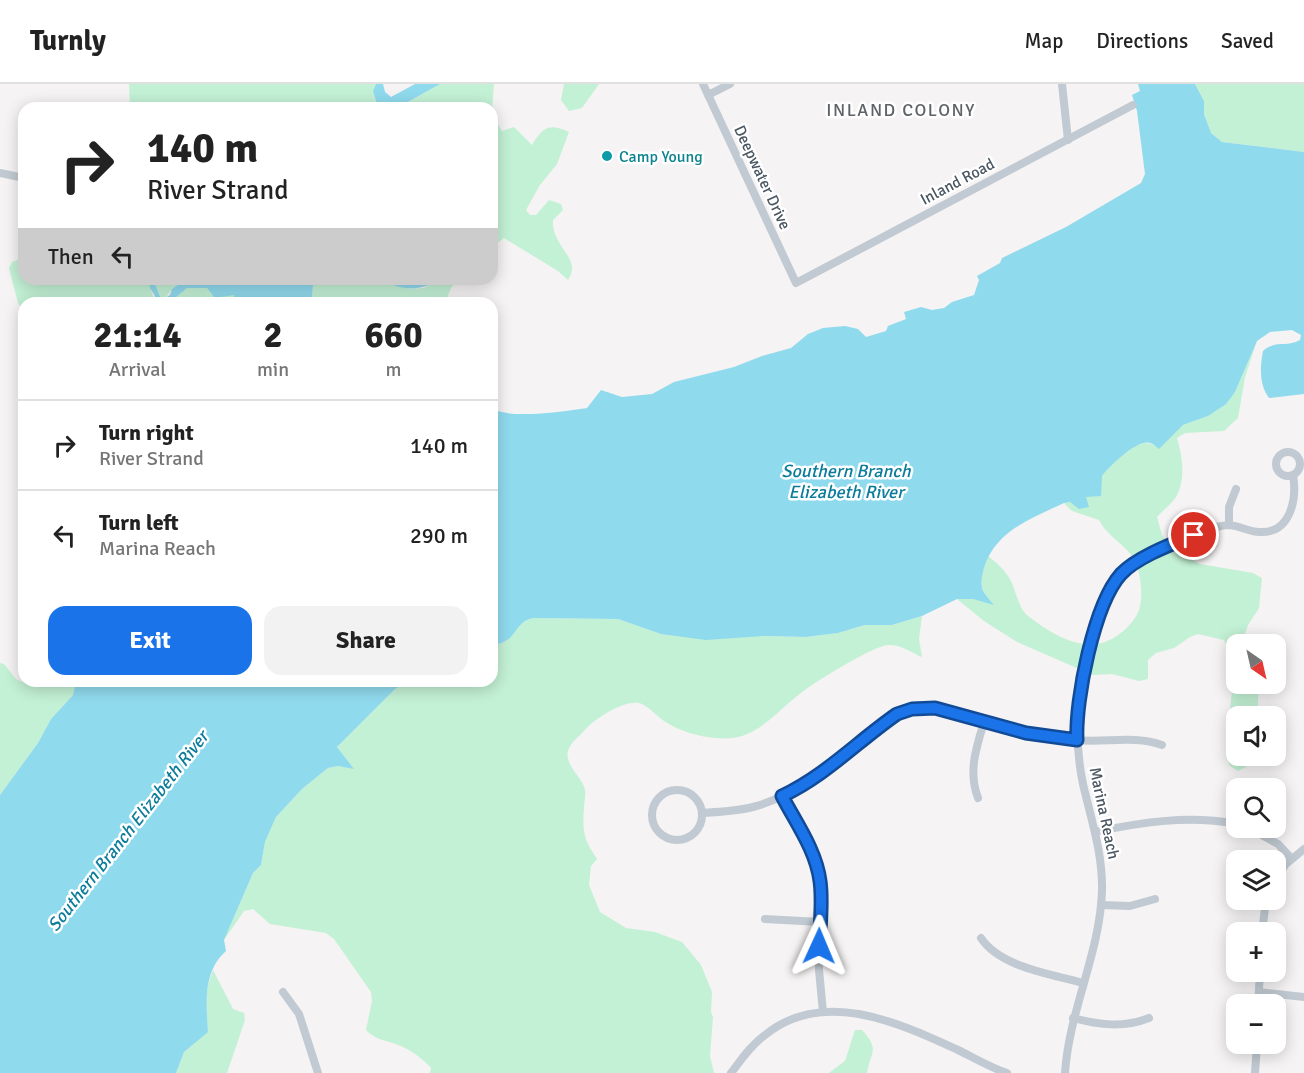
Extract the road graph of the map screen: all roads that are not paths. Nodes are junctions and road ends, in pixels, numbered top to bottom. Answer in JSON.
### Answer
{"nodes":[{"id":1,"x":703,"y":84,"type":"edge"},
{"id":2,"x":730,"y":84,"type":"edge"},
{"id":3,"x":1062,"y":84,"type":"edge"},
{"id":4,"x":708,"y":96,"type":"junction"},
{"id":5,"x":1133,"y":105,"type":"dead end"},
{"id":6,"x":1068,"y":140,"type":"junction"},
{"id":7,"x":0,"y":172,"type":"edge"},
{"id":8,"x":18,"y":176,"type":"edge"},
{"id":9,"x":796,"y":283,"type":"joint"},
{"id":10,"x":1293,"y":475,"type":"dead end"},
{"id":11,"x":1236,"y":489,"type":"dead end"},
{"id":12,"x":1229,"y":525,"type":"junction"},
{"id":13,"x":984,"y":722,"type":"junction"},
{"id":14,"x":1077,"y":740,"type":"junction"},
{"id":15,"x":1162,"y":745,"type":"dead end"},
{"id":16,"x":782,"y":796,"type":"junction"},
{"id":17,"x":978,"y":798,"type":"dead end"},
{"id":18,"x":703,"y":813,"type":"junction"},
{"id":19,"x":1226,"y":823,"type":"edge"},
{"id":20,"x":1095,"y":832,"type":"junction"},
{"id":21,"x":1267,"y":838,"type":"edge"},
{"id":22,"x":1304,"y":849,"type":"edge"},
{"id":23,"x":1291,"y":858,"type":"junction"},
{"id":24,"x":1286,"y":865,"type":"edge"},
{"id":25,"x":1155,"y":899,"type":"dead end"},
{"id":26,"x":1101,"y":905,"type":"junction"},
{"id":27,"x":765,"y":919,"type":"dead end"},
{"id":28,"x":820,"y":922,"type":"junction"},
{"id":29,"x":981,"y":938,"type":"dead end"},
{"id":30,"x":1260,"y":982,"type":"edge"},
{"id":31,"x":1083,"y":983,"type":"junction"},
{"id":32,"x":283,"y":992,"type":"dead end"},
{"id":33,"x":1259,"y":992,"type":"joint"},
{"id":34,"x":1304,"y":997,"type":"edge"},
{"id":35,"x":823,"y":1012,"type":"junction"},
{"id":36,"x":1073,"y":1018,"type":"junction"},
{"id":37,"x":1149,"y":1018,"type":"dead end"},
{"id":38,"x":1256,"y":1054,"type":"edge"},
{"id":39,"x":318,"y":1073,"type":"edge"},
{"id":40,"x":731,"y":1073,"type":"edge"},
{"id":41,"x":1006,"y":1073,"type":"edge"},
{"id":42,"x":1065,"y":1073,"type":"edge"},
{"id":43,"x":1255,"y":1073,"type":"edge"}],
"edges":[{"from":1,"to":4,"type":"street","name":"Deepwater Drive"},
{"from":2,"to":4,"type":"street"},
{"from":3,"to":6,"type":"street"},
{"from":4,"to":9,"type":"street","name":"Deepwater Drive"},
{"from":5,"to":6,"type":"street","name":"Inland Road"},
{"from":6,"to":9,"type":"street","name":"Inland Road"},
{"from":7,"to":8,"type":"street"},
{"from":10,"to":12,"type":"street","name":"Marina Reach"},
{"from":11,"to":12,"type":"street"},
{"from":12,"to":14,"type":"street","name":"Marina Reach"},
{"from":13,"to":14,"type":"street"},
{"from":13,"to":16,"type":"street"},
{"from":13,"to":17,"type":"street"},
{"from":14,"to":15,"type":"street"},
{"from":14,"to":20,"type":"street","name":"Marina Reach"},
{"from":16,"to":18,"type":"street"},
{"from":16,"to":28,"type":"street"},
{"from":18,"to":18,"type":"street"},
{"from":19,"to":20,"type":"street"},
{"from":20,"to":26,"type":"street","name":"Marina Reach"},
{"from":21,"to":23,"type":"street"},
{"from":22,"to":23,"type":"street"},
{"from":23,"to":24,"type":"street"},
{"from":25,"to":26,"type":"street"},
{"from":26,"to":31,"type":"street","name":"Marina Reach"},
{"from":27,"to":28,"type":"street"},
{"from":28,"to":35,"type":"street"},
{"from":29,"to":31,"type":"street"},
{"from":30,"to":33,"type":"street"},
{"from":31,"to":36,"type":"street","name":"Marina Reach"},
{"from":32,"to":39,"type":"street"},
{"from":33,"to":34,"type":"street"},
{"from":35,"to":40,"type":"street"},
{"from":35,"to":41,"type":"street"},
{"from":36,"to":37,"type":"street"},
{"from":36,"to":42,"type":"street","name":"Marina Reach"},
{"from":38,"to":43,"type":"street"}]}
